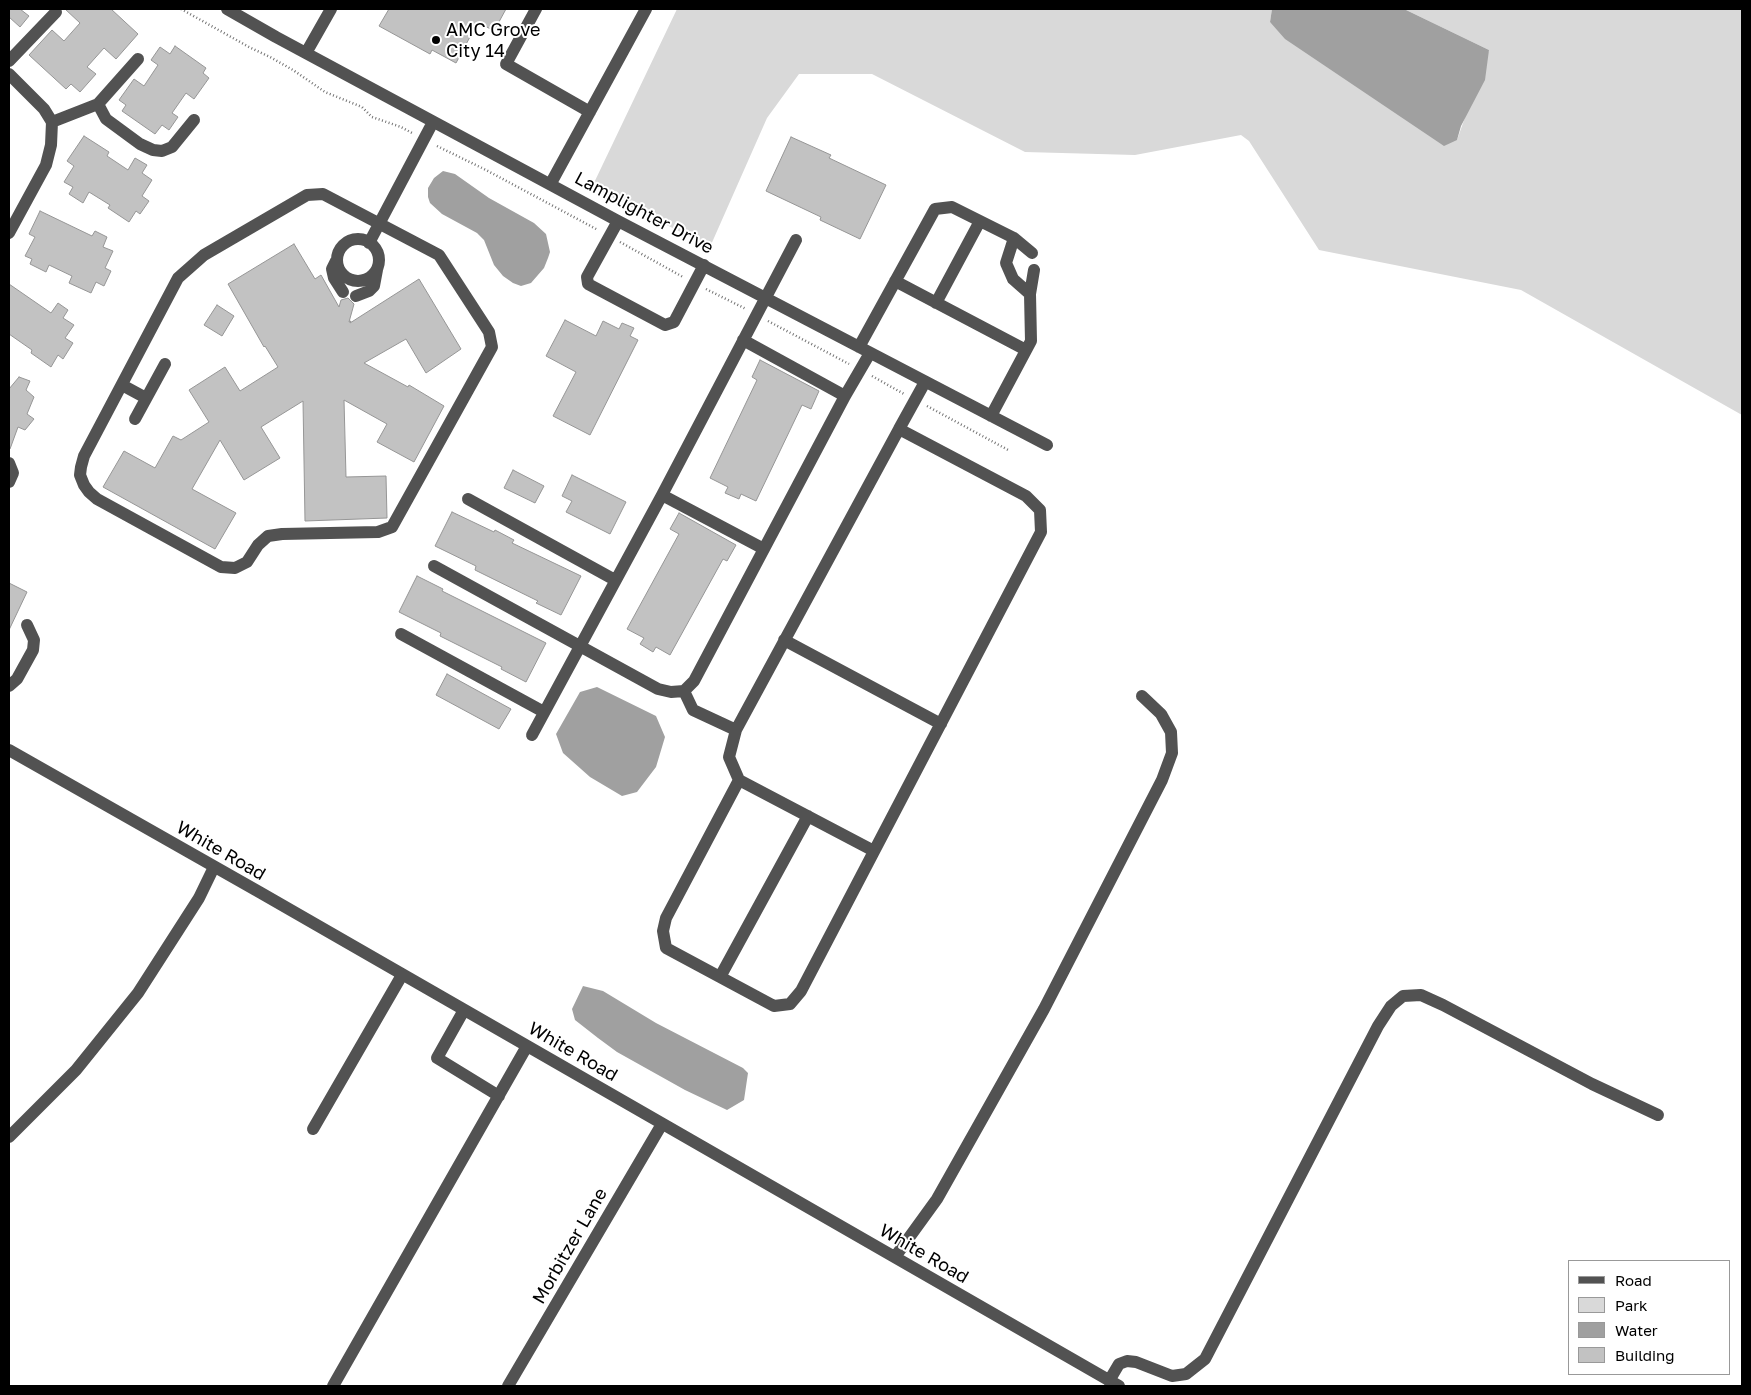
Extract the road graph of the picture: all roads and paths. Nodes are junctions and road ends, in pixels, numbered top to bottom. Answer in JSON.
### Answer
{"nodes":[{"id":1,"x":181,"y":9,"type":"edge"},
{"id":2,"x":227,"y":9,"type":"edge"},
{"id":3,"x":331,"y":9,"type":"edge"},
{"id":4,"x":536,"y":9,"type":"edge"},
{"id":5,"x":646,"y":9,"type":"edge"},
{"id":6,"x":56,"y":12,"type":"dead end"},
{"id":7,"x":306,"y":53,"type":"junction"},
{"id":8,"x":138,"y":59,"type":"dead end"},
{"id":9,"x":9,"y":61,"type":"edge"},
{"id":10,"x":9,"y":75,"type":"edge"},
{"id":11,"x":98,"y":104,"type":"junction"},
{"id":12,"x":590,"y":112,"type":"junction"},
{"id":13,"x":194,"y":120,"type":"dead end"},
{"id":14,"x":52,"y":122,"type":"junction"},
{"id":15,"x":433,"y":122,"type":"junction"},
{"id":16,"x":424,"y":139,"type":"junction"},
{"id":17,"x":551,"y":183,"type":"junction"},
{"id":18,"x":618,"y":221,"type":"junction"},
{"id":19,"x":980,"y":221,"type":"junction"},
{"id":20,"x":379,"y":224,"type":"junction"},
{"id":21,"x":9,"y":233,"type":"edge"},
{"id":22,"x":609,"y":236,"type":"junction"},
{"id":23,"x":1014,"y":238,"type":"junction"},
{"id":24,"x":796,"y":240,"type":"dead end"},
{"id":25,"x":369,"y":243,"type":"junction"},
{"id":26,"x":1032,"y":253,"type":"dead end"},
{"id":27,"x":337,"y":256,"type":"junction"},
{"id":28,"x":704,"y":265,"type":"junction"},
{"id":29,"x":378,"y":268,"type":"junction"},
{"id":30,"x":1034,"y":270,"type":"dead end"},
{"id":31,"x":896,"y":281,"type":"junction"},
{"id":32,"x":694,"y":283,"type":"junction"},
{"id":33,"x":343,"y":292,"type":"dead end"},
{"id":34,"x":1030,"y":294,"type":"junction"},
{"id":35,"x":356,"y":296,"type":"dead end"},
{"id":36,"x":765,"y":296,"type":"junction"},
{"id":37,"x":936,"y":303,"type":"junction"},
{"id":38,"x":756,"y":314,"type":"junction"},
{"id":39,"x":743,"y":340,"type":"junction"},
{"id":40,"x":864,"y":350,"type":"junction"},
{"id":41,"x":1026,"y":350,"type":"junction"},
{"id":42,"x":165,"y":364,"type":"dead end"},
{"id":43,"x":860,"y":370,"type":"junction"},
{"id":44,"x":925,"y":382,"type":"junction"},
{"id":45,"x":122,"y":385,"type":"junction"},
{"id":46,"x":845,"y":396,"type":"junction"},
{"id":47,"x":146,"y":398,"type":"junction"},
{"id":48,"x":915,"y":399,"type":"junction"},
{"id":49,"x":991,"y":416,"type":"junction"},
{"id":50,"x":135,"y":419,"type":"dead end"},
{"id":51,"x":898,"y":429,"type":"junction"},
{"id":52,"x":1047,"y":445,"type":"dead end"},
{"id":53,"x":1010,"y":451,"type":"dead end"},
{"id":54,"x":9,"y":464,"type":"edge"},
{"id":55,"x":9,"y":482,"type":"edge"},
{"id":56,"x":662,"y":495,"type":"junction"},
{"id":57,"x":468,"y":499,"type":"dead end"},
{"id":58,"x":764,"y":549,"type":"junction"},
{"id":59,"x":434,"y":566,"type":"dead end"},
{"id":60,"x":615,"y":580,"type":"junction"},
{"id":61,"x":27,"y":625,"type":"dead end"},
{"id":62,"x":401,"y":634,"type":"dead end"},
{"id":63,"x":784,"y":640,"type":"junction"},
{"id":64,"x":580,"y":646,"type":"junction"},
{"id":65,"x":9,"y":686,"type":"edge"},
{"id":66,"x":684,"y":691,"type":"junction"},
{"id":67,"x":1142,"y":696,"type":"dead end"},
{"id":68,"x":544,"y":712,"type":"junction"},
{"id":69,"x":941,"y":724,"type":"junction"},
{"id":70,"x":736,"y":730,"type":"junction"},
{"id":71,"x":532,"y":734,"type":"dead end"},
{"id":72,"x":9,"y":750,"type":"edge"},
{"id":73,"x":739,"y":780,"type":"junction"},
{"id":74,"x":808,"y":816,"type":"junction"},
{"id":75,"x":874,"y":851,"type":"junction"},
{"id":76,"x":214,"y":867,"type":"junction"},
{"id":77,"x":402,"y":974,"type":"junction"},
{"id":78,"x":720,"y":977,"type":"junction"},
{"id":79,"x":464,"y":1010,"type":"junction"},
{"id":80,"x":527,"y":1046,"type":"junction"},
{"id":81,"x":499,"y":1096,"type":"junction"},
{"id":82,"x":1658,"y":1116,"type":"dead end"},
{"id":83,"x":662,"y":1124,"type":"junction"},
{"id":84,"x":313,"y":1129,"type":"dead end"},
{"id":85,"x":9,"y":1137,"type":"edge"},
{"id":86,"x":895,"y":1257,"type":"junction"},
{"id":87,"x":1114,"y":1383,"type":"edge"},
{"id":88,"x":333,"y":1386,"type":"edge"},
{"id":89,"x":508,"y":1386,"type":"edge"}],
"edges":[{"from":1,"to":16,"type":"path"},
{"from":2,"to":7,"type":"street","name":"Lamplighter Drive"},
{"from":3,"to":7,"type":"street"},
{"from":4,"to":12,"type":"street"},
{"from":5,"to":12,"type":"street"},
{"from":6,"to":9,"type":"street"},
{"from":7,"to":15,"type":"street","name":"Lamplighter Drive"},
{"from":8,"to":11,"type":"street"},
{"from":10,"to":14,"type":"street"},
{"from":11,"to":13,"type":"street"},
{"from":11,"to":14,"type":"street"},
{"from":12,"to":17,"type":"street"},
{"from":14,"to":21,"type":"street"},
{"from":15,"to":16,"type":"street"},
{"from":15,"to":17,"type":"street","name":"Lamplighter Drive"},
{"from":16,"to":20,"type":"street"},
{"from":16,"to":22,"type":"path"},
{"from":17,"to":18,"type":"street","name":"Lamplighter Drive"},
{"from":18,"to":22,"type":"street"},
{"from":18,"to":28,"type":"street","name":"Lamplighter Drive"},
{"from":19,"to":23,"type":"street"},
{"from":19,"to":31,"type":"street"},
{"from":19,"to":37,"type":"street"},
{"from":20,"to":25,"type":"street"},
{"from":20,"to":45,"type":"street"},
{"from":20,"to":45,"type":"street"},
{"from":22,"to":32,"type":"path"},
{"from":22,"to":32,"type":"street"},
{"from":23,"to":26,"type":"street"},
{"from":23,"to":34,"type":"street"},
{"from":24,"to":36,"type":"street"},
{"from":25,"to":27,"type":"street"},
{"from":25,"to":29,"type":"street"},
{"from":27,"to":29,"type":"street"},
{"from":27,"to":33,"type":"street"},
{"from":28,"to":32,"type":"street"},
{"from":28,"to":36,"type":"street","name":"Lamplighter Drive"},
{"from":29,"to":35,"type":"street"},
{"from":30,"to":34,"type":"street"},
{"from":31,"to":37,"type":"street"},
{"from":31,"to":40,"type":"street"},
{"from":32,"to":38,"type":"path"},
{"from":34,"to":41,"type":"street"},
{"from":36,"to":38,"type":"street"},
{"from":36,"to":40,"type":"street","name":"Lamplighter Drive"},
{"from":37,"to":41,"type":"street"},
{"from":38,"to":39,"type":"street"},
{"from":38,"to":43,"type":"path"},
{"from":39,"to":46,"type":"street"},
{"from":39,"to":56,"type":"street"},
{"from":40,"to":43,"type":"street"},
{"from":40,"to":44,"type":"street","name":"Lamplighter Drive"},
{"from":41,"to":49,"type":"street"},
{"from":42,"to":47,"type":"street"},
{"from":43,"to":46,"type":"street"},
{"from":43,"to":48,"type":"path"},
{"from":44,"to":48,"type":"street"},
{"from":44,"to":49,"type":"street","name":"Lamplighter Drive"},
{"from":45,"to":47,"type":"street"},
{"from":46,"to":58,"type":"street"},
{"from":47,"to":50,"type":"street"},
{"from":48,"to":51,"type":"street"},
{"from":48,"to":53,"type":"path"},
{"from":49,"to":52,"type":"street","name":"Lamplighter Drive"},
{"from":51,"to":63,"type":"street"},
{"from":51,"to":69,"type":"street"},
{"from":54,"to":55,"type":"street"},
{"from":56,"to":58,"type":"street"},
{"from":56,"to":60,"type":"street"},
{"from":57,"to":60,"type":"street"},
{"from":58,"to":66,"type":"street"},
{"from":59,"to":64,"type":"street"},
{"from":60,"to":64,"type":"street"},
{"from":61,"to":65,"type":"street"},
{"from":62,"to":68,"type":"street"},
{"from":63,"to":69,"type":"street"},
{"from":63,"to":70,"type":"street"},
{"from":64,"to":66,"type":"street"},
{"from":64,"to":68,"type":"street"},
{"from":66,"to":70,"type":"street"},
{"from":67,"to":86,"type":"street"},
{"from":68,"to":71,"type":"street"},
{"from":69,"to":75,"type":"street"},
{"from":70,"to":73,"type":"street"},
{"from":72,"to":76,"type":"street","name":"White Road"},
{"from":73,"to":74,"type":"street"},
{"from":73,"to":78,"type":"street"},
{"from":74,"to":75,"type":"street"},
{"from":74,"to":78,"type":"street"},
{"from":75,"to":78,"type":"street"},
{"from":76,"to":77,"type":"street","name":"White Road"},
{"from":76,"to":85,"type":"street"},
{"from":77,"to":79,"type":"street","name":"White Road"},
{"from":77,"to":84,"type":"street"},
{"from":79,"to":80,"type":"street","name":"White Road"},
{"from":79,"to":81,"type":"street"},
{"from":80,"to":81,"type":"street"},
{"from":80,"to":83,"type":"street","name":"White Road"},
{"from":81,"to":88,"type":"street"},
{"from":82,"to":87,"type":"street"},
{"from":83,"to":86,"type":"street","name":"White Road"},
{"from":83,"to":89,"type":"street","name":"Morbitzer Lane"},
{"from":86,"to":87,"type":"street","name":"White Road"}]}
